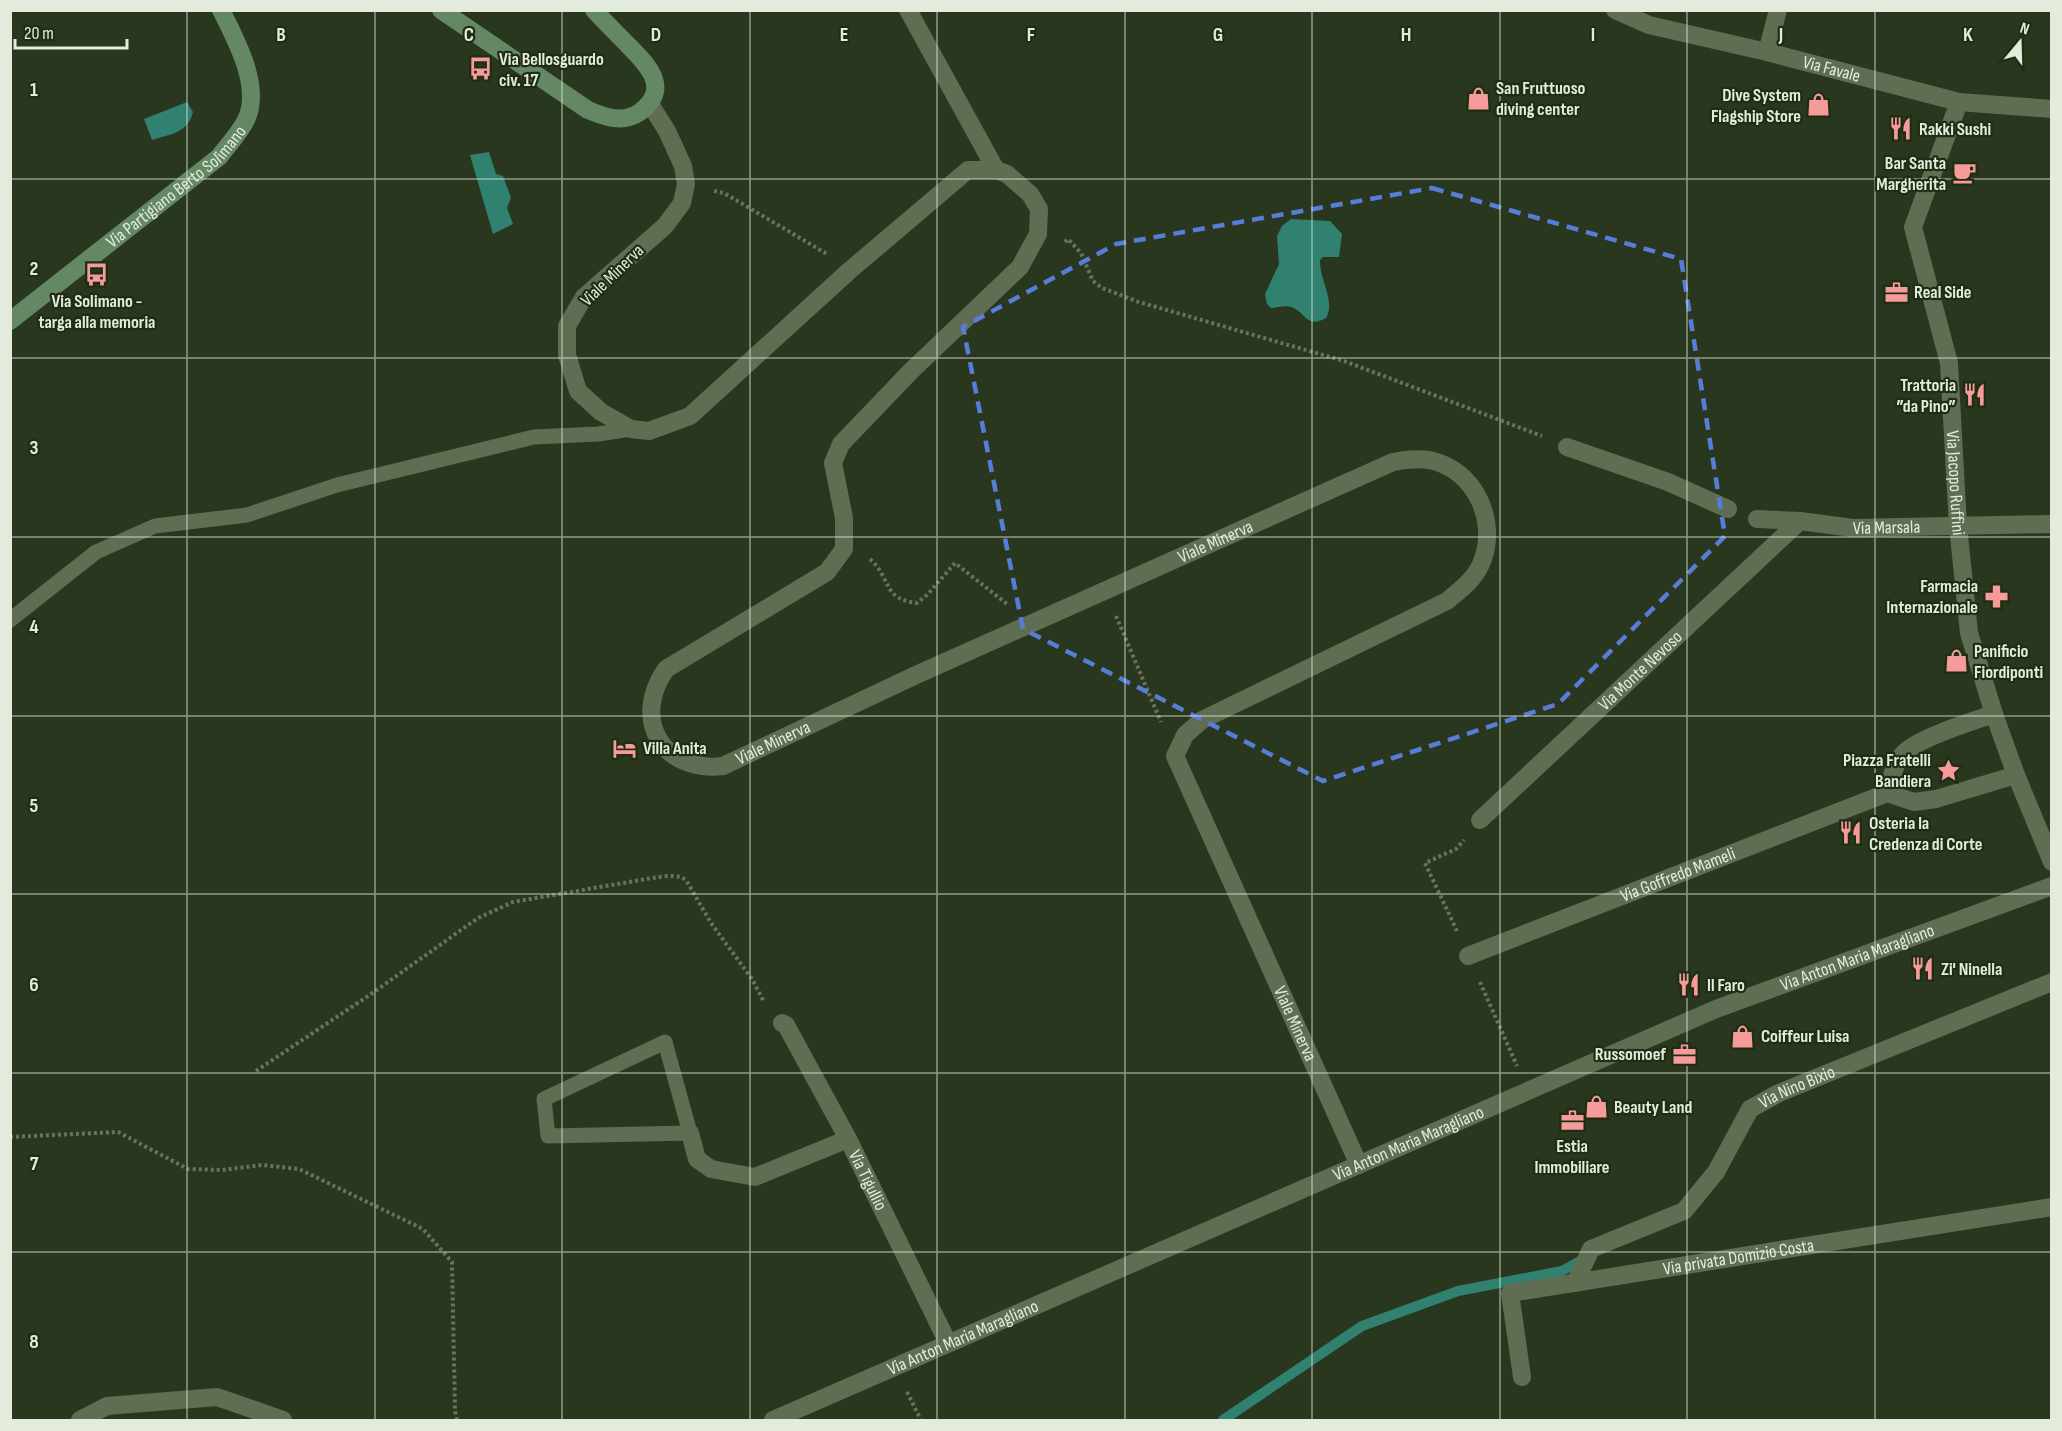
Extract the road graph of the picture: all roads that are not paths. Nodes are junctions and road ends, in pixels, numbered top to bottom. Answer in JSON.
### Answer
{"nodes":[{"id":1,"x":221,"y":10,"type":"edge"},
{"id":2,"x":441,"y":10,"type":"edge"},
{"id":3,"x":594,"y":10,"type":"edge"},
{"id":4,"x":908,"y":10,"type":"edge"},
{"id":5,"x":1615,"y":10,"type":"edge"},
{"id":6,"x":1778,"y":10,"type":"edge"},
{"id":7,"x":1767,"y":52,"type":"junction"},
{"id":8,"x":1959,"y":102,"type":"junction"},
{"id":9,"x":650,"y":104,"type":"junction"},
{"id":10,"x":2052,"y":109,"type":"edge"},
{"id":11,"x":996,"y":170,"type":"junction"},
{"id":12,"x":10,"y":321,"type":"edge"},
{"id":13,"x":631,"y":429,"type":"junction"},
{"id":14,"x":1567,"y":447,"type":"road end"},
{"id":15,"x":1728,"y":509,"type":"dead end"},
{"id":16,"x":1758,"y":519,"type":"dead end"},
{"id":17,"x":1800,"y":521,"type":"junction"},
{"id":18,"x":2052,"y":524,"type":"edge"},
{"id":19,"x":1958,"y":526,"type":"junction"},
{"id":20,"x":10,"y":620,"type":"edge"},
{"id":21,"x":1994,"y":714,"type":"junction"},
{"id":22,"x":2016,"y":775,"type":"junction"},
{"id":23,"x":1887,"y":793,"type":"junction"},
{"id":24,"x":1480,"y":820,"type":"dead end"},
{"id":25,"x":2052,"y":862,"type":"edge"},
{"id":26,"x":2052,"y":886,"type":"edge"},
{"id":27,"x":1468,"y":956,"type":"dead end"},
{"id":28,"x":2052,"y":982,"type":"edge"},
{"id":29,"x":782,"y":1023,"type":"road end"},
{"id":30,"x":690,"y":1133,"type":"junction"},
{"id":31,"x":848,"y":1140,"type":"junction"},
{"id":32,"x":1359,"y":1165,"type":"junction"},
{"id":33,"x":2052,"y":1208,"type":"edge"},
{"id":34,"x":1575,"y":1283,"type":"junction"},
{"id":35,"x":948,"y":1343,"type":"junction"},
{"id":36,"x":1522,"y":1377,"type":"dead end"},
{"id":37,"x":80,"y":1420,"type":"edge"},
{"id":38,"x":284,"y":1420,"type":"edge"},
{"id":39,"x":773,"y":1420,"type":"edge"}],
"edges":[{"from":1,"to":12,"type":"street","name":"Via Partigiano Berto Solimano"},
{"from":2,"to":9,"type":"street"},
{"from":3,"to":9,"type":"street"},
{"from":4,"to":11,"type":"street"},
{"from":5,"to":7,"type":"street","name":"Via Favale"},
{"from":6,"to":7,"type":"street"},
{"from":7,"to":8,"type":"street","name":"Via Favale"},
{"from":8,"to":10,"type":"street","name":"Via Favale"},
{"from":8,"to":19,"type":"street","name":"Via Jacopo Ruffini"},
{"from":9,"to":13,"type":"street","name":"Viale Minerva"},
{"from":11,"to":13,"type":"street"},
{"from":11,"to":32,"type":"street","name":"Viale Minerva"},
{"from":13,"to":20,"type":"lane"},
{"from":14,"to":15,"type":"street"},
{"from":16,"to":17,"type":"street","name":"Via Marsala"},
{"from":17,"to":19,"type":"street","name":"Via Marsala"},
{"from":17,"to":24,"type":"street","name":"Via Monte Nevoso"},
{"from":18,"to":19,"type":"street","name":"Via Marsala"},
{"from":19,"to":21,"type":"street","name":"Via Jacopo Ruffini"},
{"from":21,"to":22,"type":"street","name":"Via Jacopo Ruffini"},
{"from":21,"to":23,"type":"street"},
{"from":22,"to":23,"type":"street"},
{"from":22,"to":25,"type":"street","name":"Via Jacopo Ruffini"},
{"from":23,"to":27,"type":"street","name":"Via Goffredo Mameli"},
{"from":26,"to":32,"type":"street","name":"Via Anton Maria Maragliano"},
{"from":28,"to":34,"type":"street","name":"Via Nino Bixio"},
{"from":29,"to":31,"type":"street","name":"Via Tigullio"},
{"from":30,"to":30,"type":"lane"},
{"from":30,"to":31,"type":"street"},
{"from":31,"to":35,"type":"street","name":"Via Tigullio"},
{"from":32,"to":35,"type":"street","name":"Via Anton Maria Maragliano"},
{"from":33,"to":34,"type":"street","name":"Via privata Domizio Costa"},
{"from":34,"to":36,"type":"street","name":"Via privata Domizio Costa"},
{"from":35,"to":39,"type":"street","name":"Via Anton Maria Maragliano"},
{"from":37,"to":38,"type":"street"}]}
